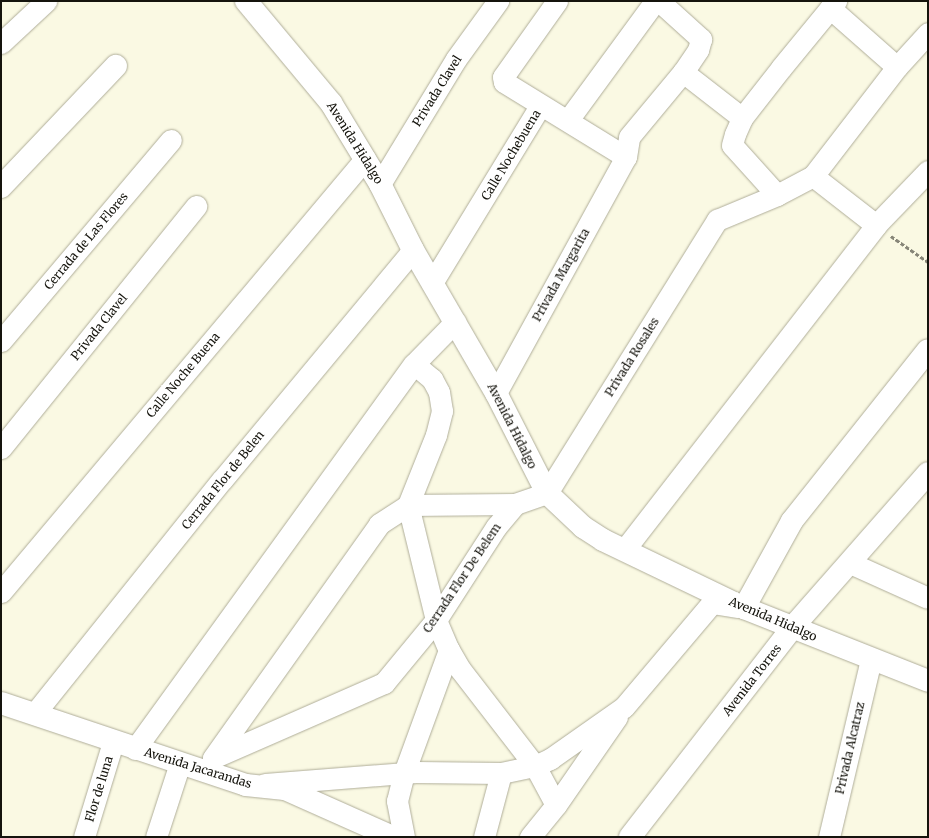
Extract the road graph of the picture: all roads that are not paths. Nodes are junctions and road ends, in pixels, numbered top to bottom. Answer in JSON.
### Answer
{"nodes":[{"id":1,"x":46,"y":1,"type":"edge"},
{"id":2,"x":246,"y":1,"type":"edge"},
{"id":3,"x":498,"y":1,"type":"edge"},
{"id":4,"x":557,"y":1,"type":"edge"},
{"id":5,"x":655,"y":1,"type":"edge"},
{"id":6,"x":659,"y":1,"type":"edge"},
{"id":7,"x":833,"y":5,"type":"edge"},
{"id":8,"x":928,"y":33,"type":"edge"},
{"id":9,"x":1,"y":43,"type":"edge"},
{"id":10,"x":116,"y":66,"type":"dead end"},
{"id":11,"x":897,"y":67,"type":"junction"},
{"id":12,"x":683,"y":72,"type":"junction"},
{"id":13,"x":540,"y":106,"type":"junction"},
{"id":14,"x":742,"y":118,"type":"junction"},
{"id":15,"x":568,"y":120,"type":"junction"},
{"id":16,"x":171,"y":140,"type":"dead end"},
{"id":17,"x":626,"y":157,"type":"junction"},
{"id":18,"x":365,"y":159,"type":"junction"},
{"id":19,"x":928,"y":171,"type":"edge"},
{"id":20,"x":813,"y":176,"type":"junction"},
{"id":21,"x":380,"y":184,"type":"junction"},
{"id":22,"x":1,"y":187,"type":"edge"},
{"id":23,"x":777,"y":195,"type":"junction"},
{"id":24,"x":196,"y":206,"type":"dead end"},
{"id":25,"x":876,"y":225,"type":"junction"},
{"id":26,"x":414,"y":250,"type":"junction"},
{"id":27,"x":432,"y":283,"type":"junction"},
{"id":28,"x":455,"y":322,"type":"junction"},
{"id":29,"x":1,"y":341,"type":"edge"},
{"id":30,"x":928,"y":350,"type":"edge"},
{"id":31,"x":414,"y":364,"type":"junction"},
{"id":32,"x":496,"y":393,"type":"junction"},
{"id":33,"x":1,"y":448,"type":"edge"},
{"id":34,"x":925,"y":482,"type":"edge"},
{"id":35,"x":547,"y":493,"type":"junction"},
{"id":36,"x":515,"y":504,"type":"junction"},
{"id":37,"x":408,"y":505,"type":"junction"},
{"id":38,"x":625,"y":549,"type":"junction"},
{"id":39,"x":850,"y":563,"type":"junction"},
{"id":40,"x":1,"y":592,"type":"edge"},
{"id":41,"x":928,"y":598,"type":"edge"},
{"id":42,"x":744,"y":608,"type":"junction"},
{"id":43,"x":436,"y":620,"type":"junction"},
{"id":44,"x":792,"y":628,"type":"junction"},
{"id":45,"x":450,"y":650,"type":"junction"},
{"id":46,"x":871,"y":660,"type":"junction"},
{"id":47,"x":928,"y":681,"type":"edge"},
{"id":48,"x":1,"y":703,"type":"edge"},
{"id":49,"x":624,"y":707,"type":"junction"},
{"id":50,"x":35,"y":713,"type":"junction"},
{"id":51,"x":113,"y":742,"type":"junction"},
{"id":52,"x":135,"y":749,"type":"junction"},
{"id":53,"x":197,"y":764,"type":"junction"},
{"id":54,"x":535,"y":766,"type":"junction"},
{"id":55,"x":404,"y":773,"type":"junction"},
{"id":56,"x":501,"y":773,"type":"junction"},
{"id":57,"x":246,"y":786,"type":"junction"},
{"id":58,"x":556,"y":805,"type":"junction"},
{"id":59,"x":380,"y":834,"type":"edge"},
{"id":60,"x":84,"y":837,"type":"edge"},
{"id":61,"x":156,"y":837,"type":"edge"},
{"id":62,"x":404,"y":837,"type":"edge"},
{"id":63,"x":484,"y":837,"type":"edge"},
{"id":64,"x":530,"y":837,"type":"edge"},
{"id":65,"x":630,"y":837,"type":"edge"},
{"id":66,"x":829,"y":837,"type":"edge"}],
"edges":[{"from":1,"to":9,"type":"street"},
{"from":2,"to":18,"type":"main road","name":"Avenida Hidalgo"},
{"from":3,"to":21,"type":"street","name":"Privada Clavel"},
{"from":4,"to":13,"type":"street","name":"Calle Nochebuena"},
{"from":5,"to":15,"type":"street"},
{"from":6,"to":12,"type":"street"},
{"from":7,"to":11,"type":"street"},
{"from":7,"to":14,"type":"street"},
{"from":8,"to":11,"type":"street"},
{"from":10,"to":22,"type":"main road"},
{"from":11,"to":20,"type":"street"},
{"from":12,"to":14,"type":"street"},
{"from":12,"to":17,"type":"street"},
{"from":13,"to":15,"type":"street"},
{"from":13,"to":27,"type":"street","name":"Calle Nochebuena"},
{"from":14,"to":23,"type":"street"},
{"from":15,"to":17,"type":"street"},
{"from":16,"to":29,"type":"street","name":"Cerrada de Las Flores"},
{"from":17,"to":32,"type":"street","name":"Privada Margarita"},
{"from":18,"to":21,"type":"main road","name":"Avenida Hidalgo"},
{"from":18,"to":40,"type":"street","name":"Calle Noche Buena"},
{"from":19,"to":25,"type":"street"},
{"from":20,"to":23,"type":"street"},
{"from":20,"to":25,"type":"street"},
{"from":21,"to":26,"type":"main road","name":"Avenida Hidalgo"},
{"from":23,"to":35,"type":"street","name":"Privada Rosales"},
{"from":24,"to":33,"type":"street","name":"Privada Clavel"},
{"from":25,"to":38,"type":"street"},
{"from":26,"to":27,"type":"main road","name":"Avenida Hidalgo"},
{"from":26,"to":50,"type":"street","name":"Cerrada Flor de Belen"},
{"from":27,"to":28,"type":"main road","name":"Avenida Hidalgo"},
{"from":28,"to":31,"type":"street"},
{"from":28,"to":32,"type":"main road","name":"Avenida Hidalgo"},
{"from":30,"to":42,"type":"main road"},
{"from":31,"to":37,"type":"street"},
{"from":31,"to":52,"type":"street"},
{"from":32,"to":35,"type":"main road","name":"Avenida Hidalgo"},
{"from":34,"to":39,"type":"main road","name":"Avenida Torres"},
{"from":35,"to":36,"type":"street"},
{"from":35,"to":38,"type":"main road","name":"Avenida Hidalgo"},
{"from":36,"to":37,"type":"street"},
{"from":36,"to":43,"type":"street","name":"Cerrada Flor De Belem"},
{"from":37,"to":43,"type":"street"},
{"from":37,"to":53,"type":"street"},
{"from":38,"to":42,"type":"main road","name":"Avenida Hidalgo"},
{"from":39,"to":41,"type":"street"},
{"from":39,"to":44,"type":"main road","name":"Avenida Torres"},
{"from":42,"to":44,"type":"main road","name":"Avenida Hidalgo"},
{"from":42,"to":49,"type":"street"},
{"from":43,"to":45,"type":"street"},
{"from":43,"to":53,"type":"street","name":"Cerrada Flor De Belem"},
{"from":44,"to":46,"type":"main road","name":"Avenida Hidalgo"},
{"from":44,"to":65,"type":"main road","name":"Avenida Torres"},
{"from":45,"to":54,"type":"street"},
{"from":45,"to":55,"type":"street"},
{"from":46,"to":47,"type":"main road","name":"Avenida Hidalgo"},
{"from":46,"to":66,"type":"street","name":"Privada Alcatraz"},
{"from":48,"to":50,"type":"main road","name":"Avenida Jacarandas"},
{"from":49,"to":54,"type":"street"},
{"from":49,"to":58,"type":"street"},
{"from":50,"to":51,"type":"main road","name":"Avenida Jacarandas"},
{"from":51,"to":52,"type":"main road","name":"Avenida Jacarandas"},
{"from":51,"to":60,"type":"street","name":"Flor de luna"},
{"from":52,"to":53,"type":"main road","name":"Avenida Jacarandas"},
{"from":53,"to":57,"type":"main road","name":"Avenida Jacarandas"},
{"from":53,"to":61,"type":"street"},
{"from":54,"to":56,"type":"street"},
{"from":54,"to":58,"type":"street"},
{"from":55,"to":56,"type":"street"},
{"from":55,"to":57,"type":"street"},
{"from":55,"to":62,"type":"street"},
{"from":56,"to":63,"type":"street"},
{"from":57,"to":59,"type":"main road","name":"Avenida Jacarandas"},
{"from":58,"to":64,"type":"street"}]}
